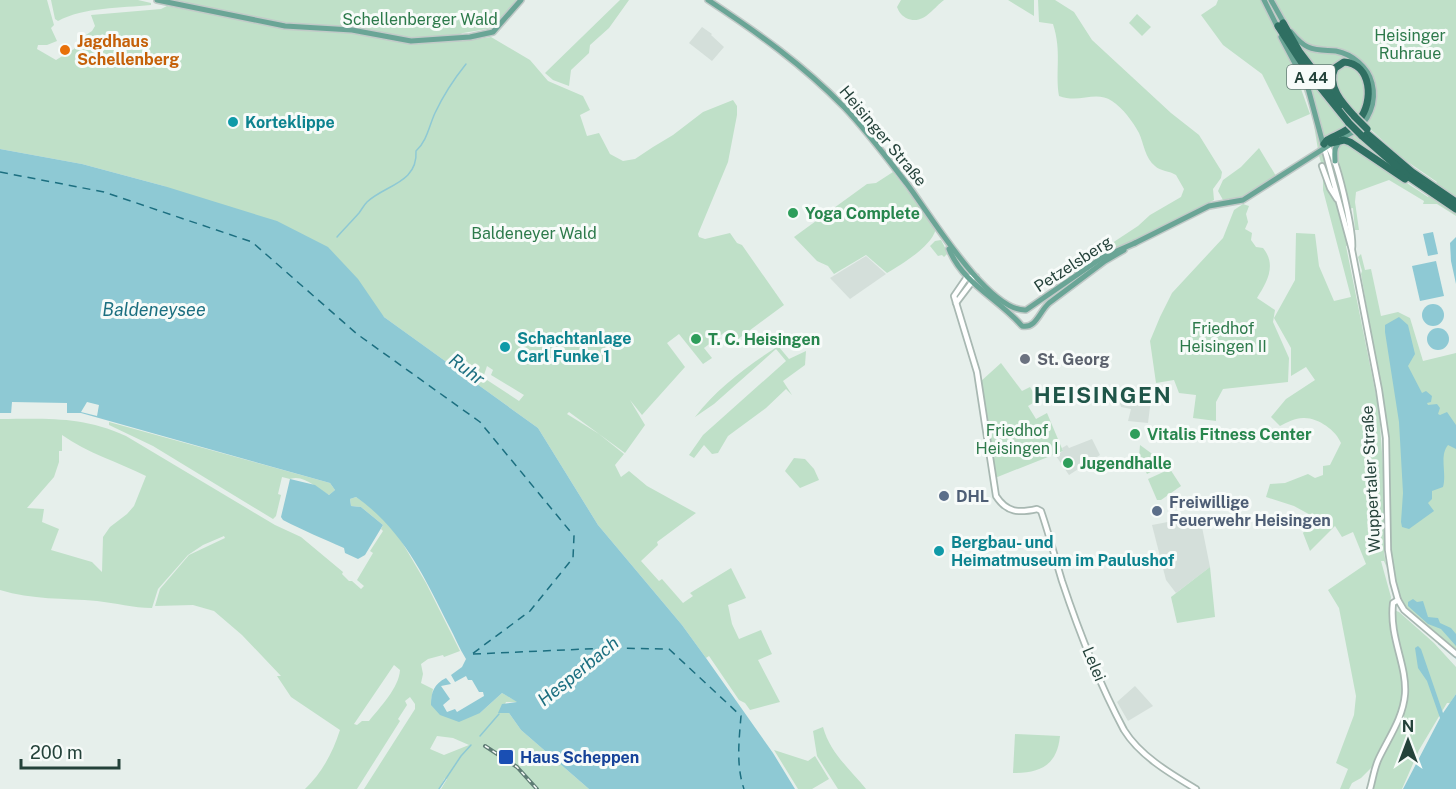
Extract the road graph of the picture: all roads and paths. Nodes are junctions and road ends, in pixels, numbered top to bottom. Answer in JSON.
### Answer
{"nodes":[{"id":1,"x":157,"y":0,"type":"edge"},
{"id":2,"x":521,"y":0,"type":"edge"},
{"id":3,"x":708,"y":0,"type":"edge"},
{"id":4,"x":1264,"y":0,"type":"edge"},
{"id":5,"x":1271,"y":0,"type":"edge"},
{"id":6,"x":1280,"y":25,"type":"junction"},
{"id":7,"x":1353,"y":120,"type":"junction"},
{"id":8,"x":1364,"y":132,"type":"junction"},
{"id":9,"x":1342,"y":139,"type":"junction"},
{"id":10,"x":1325,"y":146,"type":"junction"},
{"id":11,"x":1335,"y":161,"type":"junction"},
{"id":12,"x":1322,"y":166,"type":"dead end"},
{"id":13,"x":1432,"y":191,"type":"junction"},
{"id":14,"x":1339,"y":202,"type":"junction"},
{"id":15,"x":1456,"y":202,"type":"edge"},
{"id":16,"x":1456,"y":209,"type":"edge"},
{"id":17,"x":1136,"y":243,"type":"junction"},
{"id":18,"x":1352,"y":250,"type":"junction"},
{"id":19,"x":972,"y":277,"type":"junction"},
{"id":20,"x":956,"y":303,"type":"junction"},
{"id":21,"x":1025,"y":310,"type":"junction"},
{"id":22,"x":1035,"y":318,"type":"junction"},
{"id":23,"x":1019,"y":322,"type":"junction"},
{"id":24,"x":1398,"y":600,"type":"junction"},
{"id":25,"x":1456,"y":654,"type":"edge"},
{"id":26,"x":1196,"y":789,"type":"edge"},
{"id":27,"x":1370,"y":789,"type":"edge"}],
"edges":[{"from":1,"to":2,"type":"main road"},
{"from":3,"to":19,"type":"main road","name":"Heisinger Straße"},
{"from":4,"to":6,"type":"main road"},
{"from":5,"to":6,"type":"main road"},
{"from":6,"to":7,"type":"highway","number":"A 44"},
{"from":6,"to":9,"type":"main road"},
{"from":6,"to":10,"type":"main road"},
{"from":7,"to":8,"type":"highway","number":"A 44","bridge":true},
{"from":7,"to":10,"type":"highway"},
{"from":8,"to":13,"type":"highway","number":"A 44"},
{"from":8,"to":13,"type":"highway","number":"A 44"},
{"from":9,"to":10,"type":"highway"},
{"from":9,"to":11,"type":"main road"},
{"from":9,"to":13,"type":"highway"},
{"from":10,"to":11,"type":"street","name":"Wuppertaler Straße"},
{"from":10,"to":14,"type":"street","name":"Wuppertaler Straße"},
{"from":10,"to":17,"type":"main road","name":"Petzelsberg"},
{"from":11,"to":18,"type":"street","name":"Wuppertaler Straße"},
{"from":12,"to":14,"type":"street"},
{"from":13,"to":15,"type":"highway","number":"A 44"},
{"from":13,"to":16,"type":"highway","number":"A 44"},
{"from":14,"to":18,"type":"street","name":"Wuppertaler Straße"},
{"from":17,"to":21,"type":"main road","name":"Petzelsberg"},
{"from":17,"to":22,"type":"main road","name":"Petzelsberg"},
{"from":18,"to":24,"type":"street","name":"Wuppertaler Straße"},
{"from":19,"to":20,"type":"street"},
{"from":19,"to":20,"type":"street"},
{"from":19,"to":21,"type":"main road","name":"Heisinger Straße"},
{"from":19,"to":23,"type":"main road","name":"Heisinger Straße"},
{"from":20,"to":26,"type":"street","name":"Lelei"},
{"from":21,"to":22,"type":"main road","name":"Heisinger Straße"},
{"from":21,"to":23,"type":"main road"},
{"from":22,"to":23,"type":"main road"},
{"from":24,"to":25,"type":"street"},
{"from":24,"to":27,"type":"street"}]}
